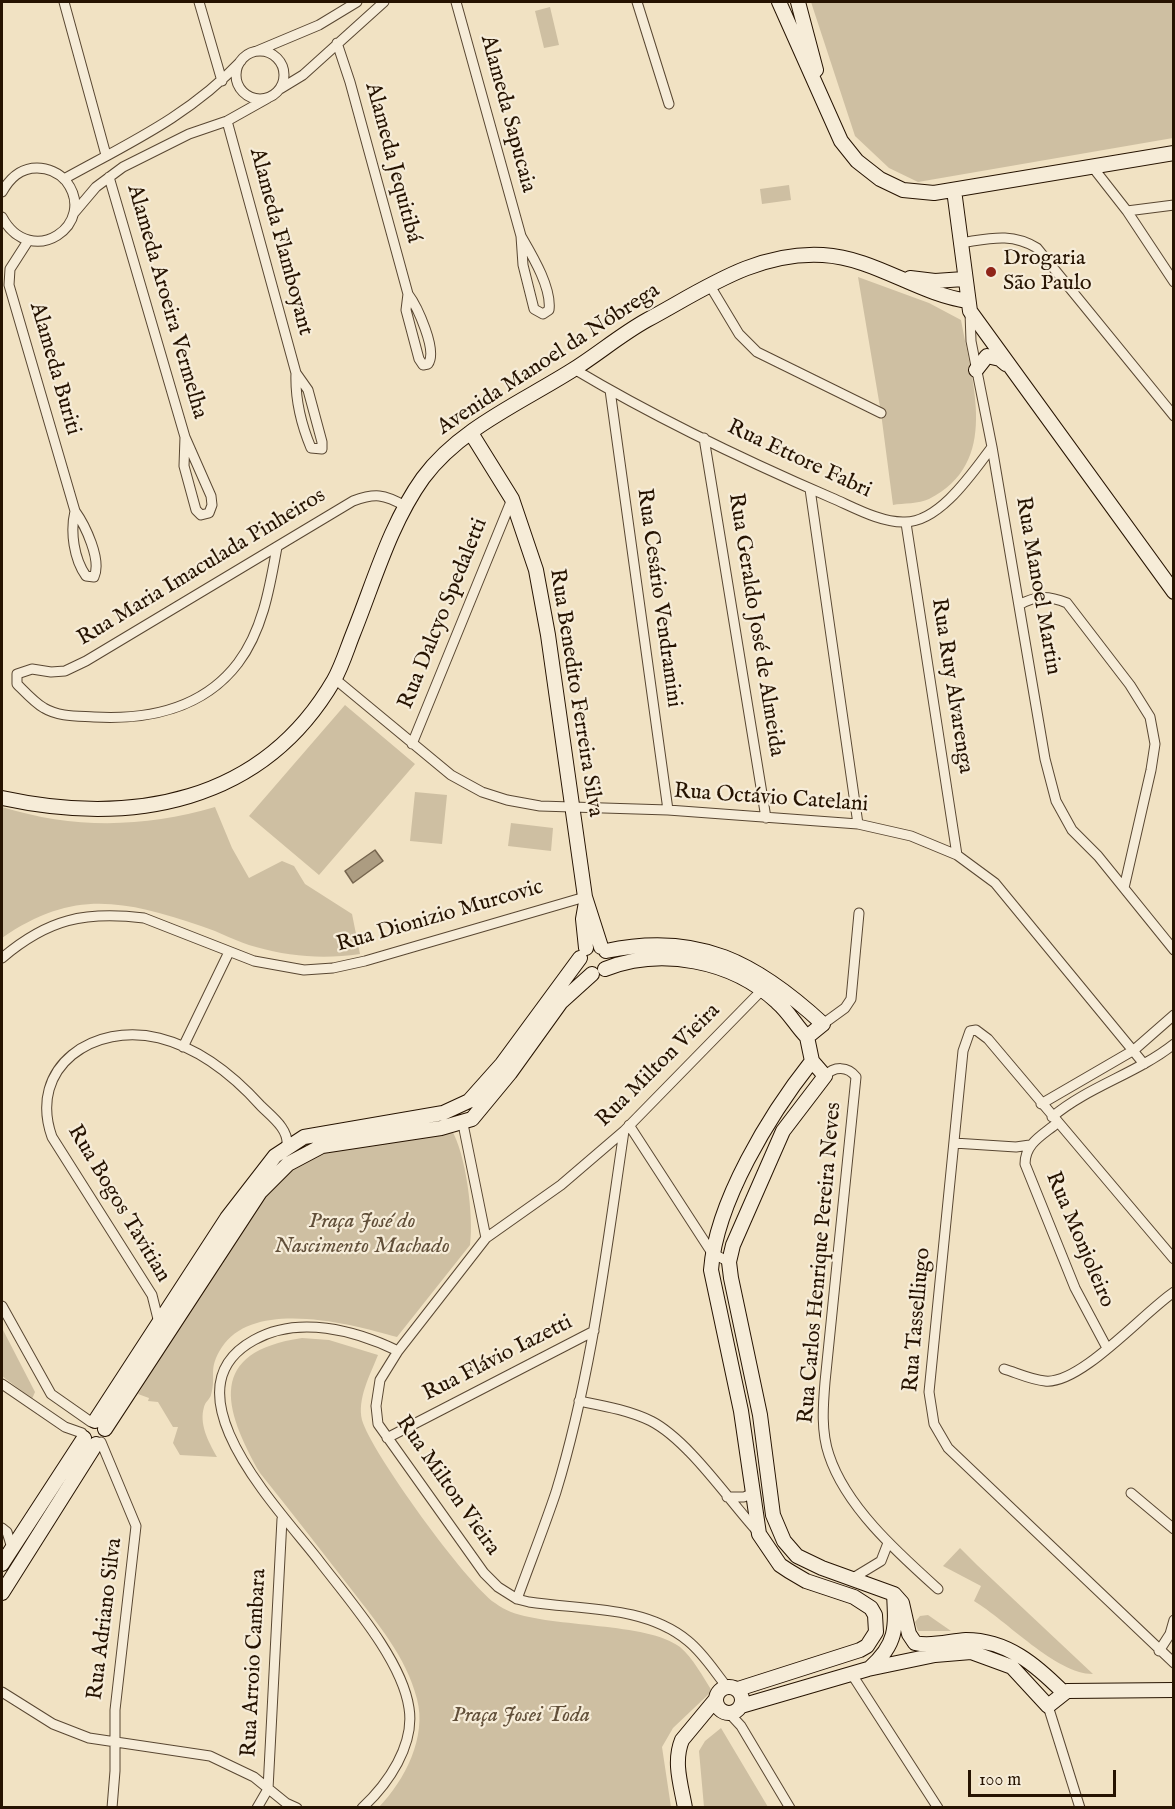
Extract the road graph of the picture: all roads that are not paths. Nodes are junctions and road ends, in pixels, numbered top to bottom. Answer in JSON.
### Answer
{"nodes":[{"id":1,"x":64,"y":2,"type":"edge"},
{"id":2,"x":199,"y":2,"type":"edge"},
{"id":3,"x":357,"y":2,"type":"edge"},
{"id":4,"x":384,"y":2,"type":"edge"},
{"id":5,"x":456,"y":2,"type":"edge"},
{"id":6,"x":637,"y":2,"type":"edge"},
{"id":7,"x":779,"y":2,"type":"edge"},
{"id":8,"x":798,"y":2,"type":"edge"},
{"id":9,"x":337,"y":43,"type":"junction"},
{"id":10,"x":254,"y":53,"type":"junction"},
{"id":11,"x":241,"y":61,"type":"junction"},
{"id":12,"x":222,"y":81,"type":"junction"},
{"id":13,"x":280,"y":89,"type":"junction"},
{"id":14,"x":268,"y":98,"type":"junction"},
{"id":15,"x":823,"y":101,"type":"junction"},
{"id":16,"x":669,"y":104,"type":"dead end"},
{"id":17,"x":227,"y":121,"type":"junction"},
{"id":18,"x":1173,"y":153,"type":"edge"},
{"id":19,"x":106,"y":155,"type":"junction"},
{"id":20,"x":1091,"y":165,"type":"junction"},
{"id":21,"x":109,"y":177,"type":"junction"},
{"id":22,"x":4,"y":179,"type":"edge"},
{"id":23,"x":64,"y":179,"type":"junction"},
{"id":24,"x":954,"y":190,"type":"junction"},
{"id":25,"x":2,"y":192,"type":"edge"},
{"id":26,"x":1173,"y":205,"type":"edge"},
{"id":27,"x":1126,"y":211,"type":"junction"},
{"id":28,"x":74,"y":213,"type":"junction"},
{"id":29,"x":2,"y":217,"type":"edge"},
{"id":30,"x":520,"y":236,"type":"junction"},
{"id":31,"x":28,"y":241,"type":"junction"},
{"id":32,"x":959,"y":243,"type":"junction"},
{"id":33,"x":901,"y":277,"type":"junction"},
{"id":34,"x":964,"y":279,"type":"junction"},
{"id":35,"x":1173,"y":282,"type":"edge"},
{"id":36,"x":709,"y":284,"type":"junction"},
{"id":37,"x":408,"y":294,"type":"junction"},
{"id":38,"x":969,"y":306,"type":"junction"},
{"id":39,"x":1007,"y":366,"type":"junction"},
{"id":40,"x":574,"y":369,"type":"junction"},
{"id":41,"x":976,"y":370,"type":"junction"},
{"id":42,"x":296,"y":374,"type":"junction"},
{"id":43,"x":610,"y":390,"type":"junction"},
{"id":44,"x":881,"y":413,"type":"dead end"},
{"id":45,"x":1173,"y":416,"type":"edge"},
{"id":46,"x":471,"y":433,"type":"junction"},
{"id":47,"x":185,"y":437,"type":"junction"},
{"id":48,"x":704,"y":438,"type":"junction"},
{"id":49,"x":992,"y":447,"type":"junction"},
{"id":50,"x":810,"y":489,"type":"junction"},
{"id":51,"x":512,"y":499,"type":"junction"},
{"id":52,"x":405,"y":506,"type":"junction"},
{"id":53,"x":75,"y":511,"type":"junction"},
{"id":54,"x":906,"y":523,"type":"junction"},
{"id":55,"x":277,"y":547,"type":"junction"},
{"id":56,"x":1173,"y":592,"type":"edge"},
{"id":57,"x":1019,"y":604,"type":"junction"},
{"id":58,"x":335,"y":679,"type":"junction"},
{"id":59,"x":412,"y":744,"type":"junction"},
{"id":60,"x":2,"y":798,"type":"edge"},
{"id":61,"x":571,"y":808,"type":"junction"},
{"id":62,"x":668,"y":810,"type":"junction"},
{"id":63,"x":766,"y":818,"type":"junction"},
{"id":64,"x":858,"y":824,"type":"junction"},
{"id":65,"x":957,"y":855,"type":"junction"},
{"id":66,"x":1124,"y":888,"type":"junction"},
{"id":67,"x":585,"y":900,"type":"junction"},
{"id":68,"x":859,"y":913,"type":"dead end"},
{"id":69,"x":603,"y":949,"type":"junction"},
{"id":70,"x":1173,"y":950,"type":"edge"},
{"id":71,"x":229,"y":952,"type":"junction"},
{"id":72,"x":583,"y":953,"type":"junction"},
{"id":73,"x":2,"y":958,"type":"edge"},
{"id":74,"x":598,"y":972,"type":"junction"},
{"id":75,"x":762,"y":990,"type":"junction"},
{"id":76,"x":803,"y":1006,"type":"junction"},
{"id":77,"x":1173,"y":1015,"type":"edge"},
{"id":78,"x":791,"y":1017,"type":"junction"},
{"id":79,"x":823,"y":1024,"type":"junction"},
{"id":80,"x":807,"y":1037,"type":"junction"},
{"id":81,"x":1173,"y":1044,"type":"edge"},
{"id":82,"x":183,"y":1047,"type":"junction"},
{"id":83,"x":1134,"y":1050,"type":"junction"},
{"id":84,"x":812,"y":1062,"type":"junction"},
{"id":85,"x":1144,"y":1064,"type":"junction"},
{"id":86,"x":825,"y":1076,"type":"junction"},
{"id":87,"x":1041,"y":1104,"type":"junction"},
{"id":88,"x":1055,"y":1120,"type":"junction"},
{"id":89,"x":463,"y":1124,"type":"junction"},
{"id":90,"x":627,"y":1128,"type":"junction"},
{"id":91,"x":954,"y":1143,"type":"junction"},
{"id":92,"x":1030,"y":1145,"type":"junction"},
{"id":93,"x":287,"y":1146,"type":"junction"},
{"id":94,"x":486,"y":1238,"type":"junction"},
{"id":95,"x":712,"y":1253,"type":"junction"},
{"id":96,"x":1173,"y":1259,"type":"edge"},
{"id":97,"x":729,"y":1262,"type":"junction"},
{"id":98,"x":1173,"y":1292,"type":"edge"},
{"id":99,"x":2,"y":1306,"type":"edge"},
{"id":100,"x":159,"y":1323,"type":"junction"},
{"id":101,"x":594,"y":1330,"type":"junction"},
{"id":102,"x":1107,"y":1348,"type":"junction"},
{"id":103,"x":398,"y":1351,"type":"junction"},
{"id":104,"x":1004,"y":1369,"type":"dead end"},
{"id":105,"x":2,"y":1384,"type":"edge"},
{"id":106,"x":51,"y":1394,"type":"junction"},
{"id":107,"x":579,"y":1401,"type":"junction"},
{"id":108,"x":68,"y":1405,"type":"junction"},
{"id":109,"x":37,"y":1408,"type":"junction"},
{"id":110,"x":56,"y":1421,"type":"junction"},
{"id":111,"x":94,"y":1433,"type":"junction"},
{"id":112,"x":387,"y":1438,"type":"junction"},
{"id":113,"x":753,"y":1493,"type":"junction"},
{"id":114,"x":1131,"y":1493,"type":"dead end"},
{"id":115,"x":727,"y":1497,"type":"junction"},
{"id":116,"x":282,"y":1519,"type":"junction"},
{"id":117,"x":1172,"y":1523,"type":"edge"},
{"id":118,"x":2,"y":1528,"type":"edge"},
{"id":119,"x":759,"y":1534,"type":"junction"},
{"id":120,"x":888,"y":1543,"type":"junction"},
{"id":121,"x":12,"y":1548,"type":"junction"},
{"id":122,"x":2,"y":1564,"type":"edge"},
{"id":123,"x":852,"y":1578,"type":"junction"},
{"id":124,"x":938,"y":1589,"type":"dead end"},
{"id":125,"x":2,"y":1593,"type":"edge"},
{"id":126,"x":894,"y":1594,"type":"junction"},
{"id":127,"x":517,"y":1599,"type":"junction"},
{"id":128,"x":875,"y":1616,"type":"junction"},
{"id":129,"x":1173,"y":1620,"type":"edge"},
{"id":130,"x":1159,"y":1651,"type":"junction"},
{"id":131,"x":1030,"y":1662,"type":"junction"},
{"id":132,"x":1173,"y":1664,"type":"edge"},
{"id":133,"x":868,"y":1669,"type":"junction"},
{"id":134,"x":851,"y":1673,"type":"junction"},
{"id":135,"x":1020,"y":1673,"type":"junction"},
{"id":136,"x":1173,"y":1690,"type":"edge"},
{"id":137,"x":2,"y":1692,"type":"edge"},
{"id":138,"x":1062,"y":1692,"type":"junction"},
{"id":139,"x":728,"y":1697,"type":"junction"},
{"id":140,"x":1048,"y":1706,"type":"junction"},
{"id":141,"x":116,"y":1741,"type":"junction"},
{"id":142,"x":268,"y":1789,"type":"junction"},
{"id":143,"x":112,"y":1808,"type":"edge"},
{"id":144,"x":258,"y":1808,"type":"edge"},
{"id":145,"x":297,"y":1808,"type":"edge"},
{"id":146,"x":362,"y":1808,"type":"edge"},
{"id":147,"x":685,"y":1808,"type":"edge"},
{"id":148,"x":790,"y":1808,"type":"edge"},
{"id":149,"x":938,"y":1808,"type":"edge"},
{"id":150,"x":1080,"y":1808,"type":"edge"}],
"edges":[{"from":1,"to":19,"type":"street"},
{"from":2,"to":12,"type":"street"},
{"from":3,"to":10,"type":"street"},
{"from":4,"to":9,"type":"street"},
{"from":5,"to":30,"type":"street","name":"Alameda Sapucaia"},
{"from":6,"to":16,"type":"street"},
{"from":7,"to":15,"type":"main road"},
{"from":8,"to":15,"type":"main road"},
{"from":9,"to":13,"type":"street"},
{"from":9,"to":37,"type":"street","name":"Alameda Jequitibá"},
{"from":10,"to":11,"type":"street"},
{"from":10,"to":13,"type":"street"},
{"from":11,"to":12,"type":"street"},
{"from":11,"to":14,"type":"street"},
{"from":12,"to":19,"type":"street"},
{"from":13,"to":14,"type":"street"},
{"from":14,"to":17,"type":"street"},
{"from":15,"to":24,"type":"main road"},
{"from":17,"to":21,"type":"street"},
{"from":17,"to":42,"type":"street","name":"Alameda Flamboyant"},
{"from":18,"to":20,"type":"main road"},
{"from":19,"to":23,"type":"street"},
{"from":20,"to":24,"type":"main road"},
{"from":20,"to":27,"type":"street"},
{"from":21,"to":28,"type":"street"},
{"from":21,"to":47,"type":"street","name":"Alameda Aroeira Vermelha"},
{"from":22,"to":23,"type":"street"},
{"from":22,"to":25,"type":"street"},
{"from":23,"to":28,"type":"street"},
{"from":24,"to":32,"type":"main road","name":"Rua Manoel Martin"},
{"from":26,"to":27,"type":"street"},
{"from":27,"to":35,"type":"street"},
{"from":28,"to":31,"type":"street"},
{"from":29,"to":31,"type":"street"},
{"from":30,"to":30,"type":"street","name":"Alameda Sapucaia"},
{"from":31,"to":53,"type":"street","name":"Alameda Buriti"},
{"from":32,"to":34,"type":"main road","name":"Rua Manoel Martin"},
{"from":32,"to":45,"type":"street"},
{"from":33,"to":34,"type":"main road","name":"Avenida Manoel da Nóbrega"},
{"from":33,"to":36,"type":"main road","name":"Avenida Manoel da Nóbrega"},
{"from":33,"to":38,"type":"main road","name":"Avenida Manoel da Nóbrega"},
{"from":34,"to":38,"type":"main road","name":"Rua Manoel Martin"},
{"from":36,"to":40,"type":"main road","name":"Avenida Manoel da Nóbrega"},
{"from":36,"to":44,"type":"street"},
{"from":37,"to":37,"type":"street","name":"Alameda Jequitibá"},
{"from":38,"to":39,"type":"main road"},
{"from":38,"to":41,"type":"street","name":"Rua Manoel Martin"},
{"from":39,"to":41,"type":"main road"},
{"from":39,"to":56,"type":"main road"},
{"from":40,"to":43,"type":"street","name":"Rua Ettore Fabri"},
{"from":40,"to":46,"type":"main road","name":"Avenida Manoel da Nóbrega"},
{"from":41,"to":49,"type":"street","name":"Rua Manoel Martin"},
{"from":42,"to":42,"type":"street","name":"Alameda Flamboyant"},
{"from":43,"to":48,"type":"street","name":"Rua Ettore Fabri"},
{"from":43,"to":62,"type":"street","name":"Rua Cesário Vendramini"},
{"from":46,"to":51,"type":"main road","name":"Rua Benedito Ferreira Silva"},
{"from":46,"to":52,"type":"main road","name":"Avenida Manoel da Nóbrega"},
{"from":47,"to":47,"type":"street","name":"Alameda Aroeira Vermelha"},
{"from":48,"to":50,"type":"street","name":"Rua Ettore Fabri"},
{"from":48,"to":63,"type":"street","name":"Rua Geraldo José de Almeida"},
{"from":49,"to":54,"type":"street"},
{"from":49,"to":57,"type":"street","name":"Rua Manoel Martin"},
{"from":50,"to":54,"type":"street","name":"Rua Ettore Fabri"},
{"from":50,"to":64,"type":"street"},
{"from":51,"to":59,"type":"street","name":"Rua Dalcyo Spedaletti"},
{"from":51,"to":61,"type":"main road","name":"Rua Benedito Ferreira Silva"},
{"from":52,"to":55,"type":"street","name":"Rua Maria Imaculada Pinheiros"},
{"from":52,"to":58,"type":"main road","name":"Avenida Manoel da Nóbrega"},
{"from":53,"to":53,"type":"street","name":"Alameda Buriti"},
{"from":54,"to":65,"type":"street","name":"Rua Ruy Alvarenga"},
{"from":55,"to":55,"type":"street","name":"Rua Maria Imaculada Pinheiros"},
{"from":57,"to":66,"type":"street","name":"Rua Manoel Martin"},
{"from":57,"to":66,"type":"street"},
{"from":58,"to":59,"type":"street","name":"Rua Octávio Catelani"},
{"from":58,"to":60,"type":"main road","name":"Avenida Manoel da Nóbrega"},
{"from":59,"to":61,"type":"street","name":"Rua Octávio Catelani"},
{"from":61,"to":62,"type":"street","name":"Rua Octávio Catelani"},
{"from":61,"to":67,"type":"main road","name":"Rua Benedito Ferreira Silva"},
{"from":62,"to":63,"type":"street","name":"Rua Octávio Catelani"},
{"from":63,"to":64,"type":"street","name":"Rua Octávio Catelani"},
{"from":64,"to":65,"type":"street","name":"Rua Octávio Catelani"},
{"from":65,"to":83,"type":"street","name":"Rua Octávio Catelani"},
{"from":66,"to":70,"type":"street","name":"Rua Manoel Martin"},
{"from":67,"to":69,"type":"main road","name":"Rua Benedito Ferreira Silva"},
{"from":67,"to":71,"type":"street","name":"Rua Dionizio Murcovic"},
{"from":67,"to":72,"type":"main road","name":"Rua Benedito Ferreira Silva"},
{"from":68,"to":79,"type":"street"},
{"from":69,"to":72,"type":"main road"},
{"from":69,"to":74,"type":"main road"},
{"from":69,"to":76,"type":"main road"},
{"from":71,"to":73,"type":"street","name":"Rua Dionizio Murcovic"},
{"from":71,"to":82,"type":"street"},
{"from":72,"to":74,"type":"main road"},
{"from":72,"to":93,"type":"main road"},
{"from":74,"to":75,"type":"main road"},
{"from":74,"to":89,"type":"main road"},
{"from":75,"to":78,"type":"main road"},
{"from":75,"to":90,"type":"street","name":"Rua Milton Vieira"},
{"from":76,"to":78,"type":"main road"},
{"from":76,"to":79,"type":"main road"},
{"from":77,"to":83,"type":"street"},
{"from":78,"to":80,"type":"main road"},
{"from":79,"to":80,"type":"main road"},
{"from":80,"to":84,"type":"main road"},
{"from":81,"to":85,"type":"street"},
{"from":82,"to":93,"type":"street","name":"Rua Bogos Tavitian"},
{"from":82,"to":100,"type":"street","name":"Rua Bogos Tavitian"},
{"from":83,"to":85,"type":"street","name":"Rua Octávio Catelani"},
{"from":83,"to":87,"type":"street"},
{"from":84,"to":86,"type":"main road"},
{"from":84,"to":95,"type":"main road"},
{"from":85,"to":88,"type":"street"},
{"from":86,"to":97,"type":"main road"},
{"from":86,"to":120,"type":"street","name":"Rua Carlos Henrique Pereira Neves"},
{"from":87,"to":88,"type":"street"},
{"from":87,"to":91,"type":"street","name":"Rua Tasselliugo"},
{"from":88,"to":92,"type":"street"},
{"from":88,"to":96,"type":"street"},
{"from":89,"to":94,"type":"street"},
{"from":89,"to":111,"type":"main road"},
{"from":90,"to":94,"type":"street","name":"Rua Milton Vieira"},
{"from":90,"to":95,"type":"street"},
{"from":90,"to":101,"type":"street"},
{"from":91,"to":92,"type":"street"},
{"from":91,"to":130,"type":"street","name":"Rua Tasselliugo"},
{"from":92,"to":102,"type":"street","name":"Rua Monjoleiro"},
{"from":93,"to":100,"type":"main road"},
{"from":94,"to":103,"type":"street","name":"Rua Milton Vieira"},
{"from":95,"to":97,"type":"street"},
{"from":95,"to":113,"type":"main road"},
{"from":97,"to":123,"type":"main road"},
{"from":98,"to":102,"type":"street"},
{"from":99,"to":106,"type":"street"},
{"from":100,"to":111,"type":"main road"},
{"from":101,"to":107,"type":"street"},
{"from":101,"to":112,"type":"street","name":"Rua Flávio Iazetti"},
{"from":102,"to":104,"type":"street"},
{"from":103,"to":112,"type":"street","name":"Rua Milton Vieira"},
{"from":103,"to":116,"type":"street"},
{"from":105,"to":109,"type":"street"},
{"from":106,"to":108,"type":"street"},
{"from":106,"to":109,"type":"street"},
{"from":107,"to":115,"type":"street"},
{"from":107,"to":127,"type":"street"},
{"from":108,"to":110,"type":"street"},
{"from":108,"to":111,"type":"street"},
{"from":109,"to":110,"type":"street"},
{"from":110,"to":111,"type":"street"},
{"from":111,"to":121,"type":"main road"},
{"from":111,"to":125,"type":"main road"},
{"from":111,"to":141,"type":"street","name":"Rua Adriano Silva"},
{"from":112,"to":127,"type":"street","name":"Rua Milton Vieira"},
{"from":113,"to":115,"type":"street"},
{"from":113,"to":119,"type":"main road"},
{"from":114,"to":117,"type":"street"},
{"from":115,"to":119,"type":"street"},
{"from":116,"to":142,"type":"street","name":"Rua Arroio Cambara"},
{"from":116,"to":146,"type":"street"},
{"from":118,"to":121,"type":"street"},
{"from":119,"to":128,"type":"main road"},
{"from":120,"to":123,"type":"street"},
{"from":120,"to":124,"type":"street","name":"Rua Carlos Henrique Pereira Neves"},
{"from":121,"to":122,"type":"main road"},
{"from":123,"to":126,"type":"main road"},
{"from":126,"to":128,"type":"main road"},
{"from":126,"to":131,"type":"main road"},
{"from":126,"to":133,"type":"main road"},
{"from":127,"to":139,"type":"street","name":"Rua Milton Vieira"},
{"from":128,"to":139,"type":"main road"},
{"from":129,"to":130,"type":"street"},
{"from":130,"to":132,"type":"street","name":"Rua Tasselliugo"},
{"from":131,"to":135,"type":"main road"},
{"from":131,"to":138,"type":"main road"},
{"from":133,"to":134,"type":"main road"},
{"from":133,"to":135,"type":"main road"},
{"from":134,"to":139,"type":"main road"},
{"from":134,"to":149,"type":"street"},
{"from":135,"to":140,"type":"main road"},
{"from":136,"to":138,"type":"main road"},
{"from":137,"to":141,"type":"street"},
{"from":138,"to":140,"type":"main road"},
{"from":139,"to":147,"type":"main road"},
{"from":139,"to":148,"type":"street","name":"Rua Milton Vieira"},
{"from":140,"to":150,"type":"street"},
{"from":141,"to":142,"type":"street"},
{"from":141,"to":143,"type":"street","name":"Rua Adriano Silva"},
{"from":142,"to":144,"type":"street","name":"Rua Arroio Cambara"},
{"from":142,"to":145,"type":"street"}]}
